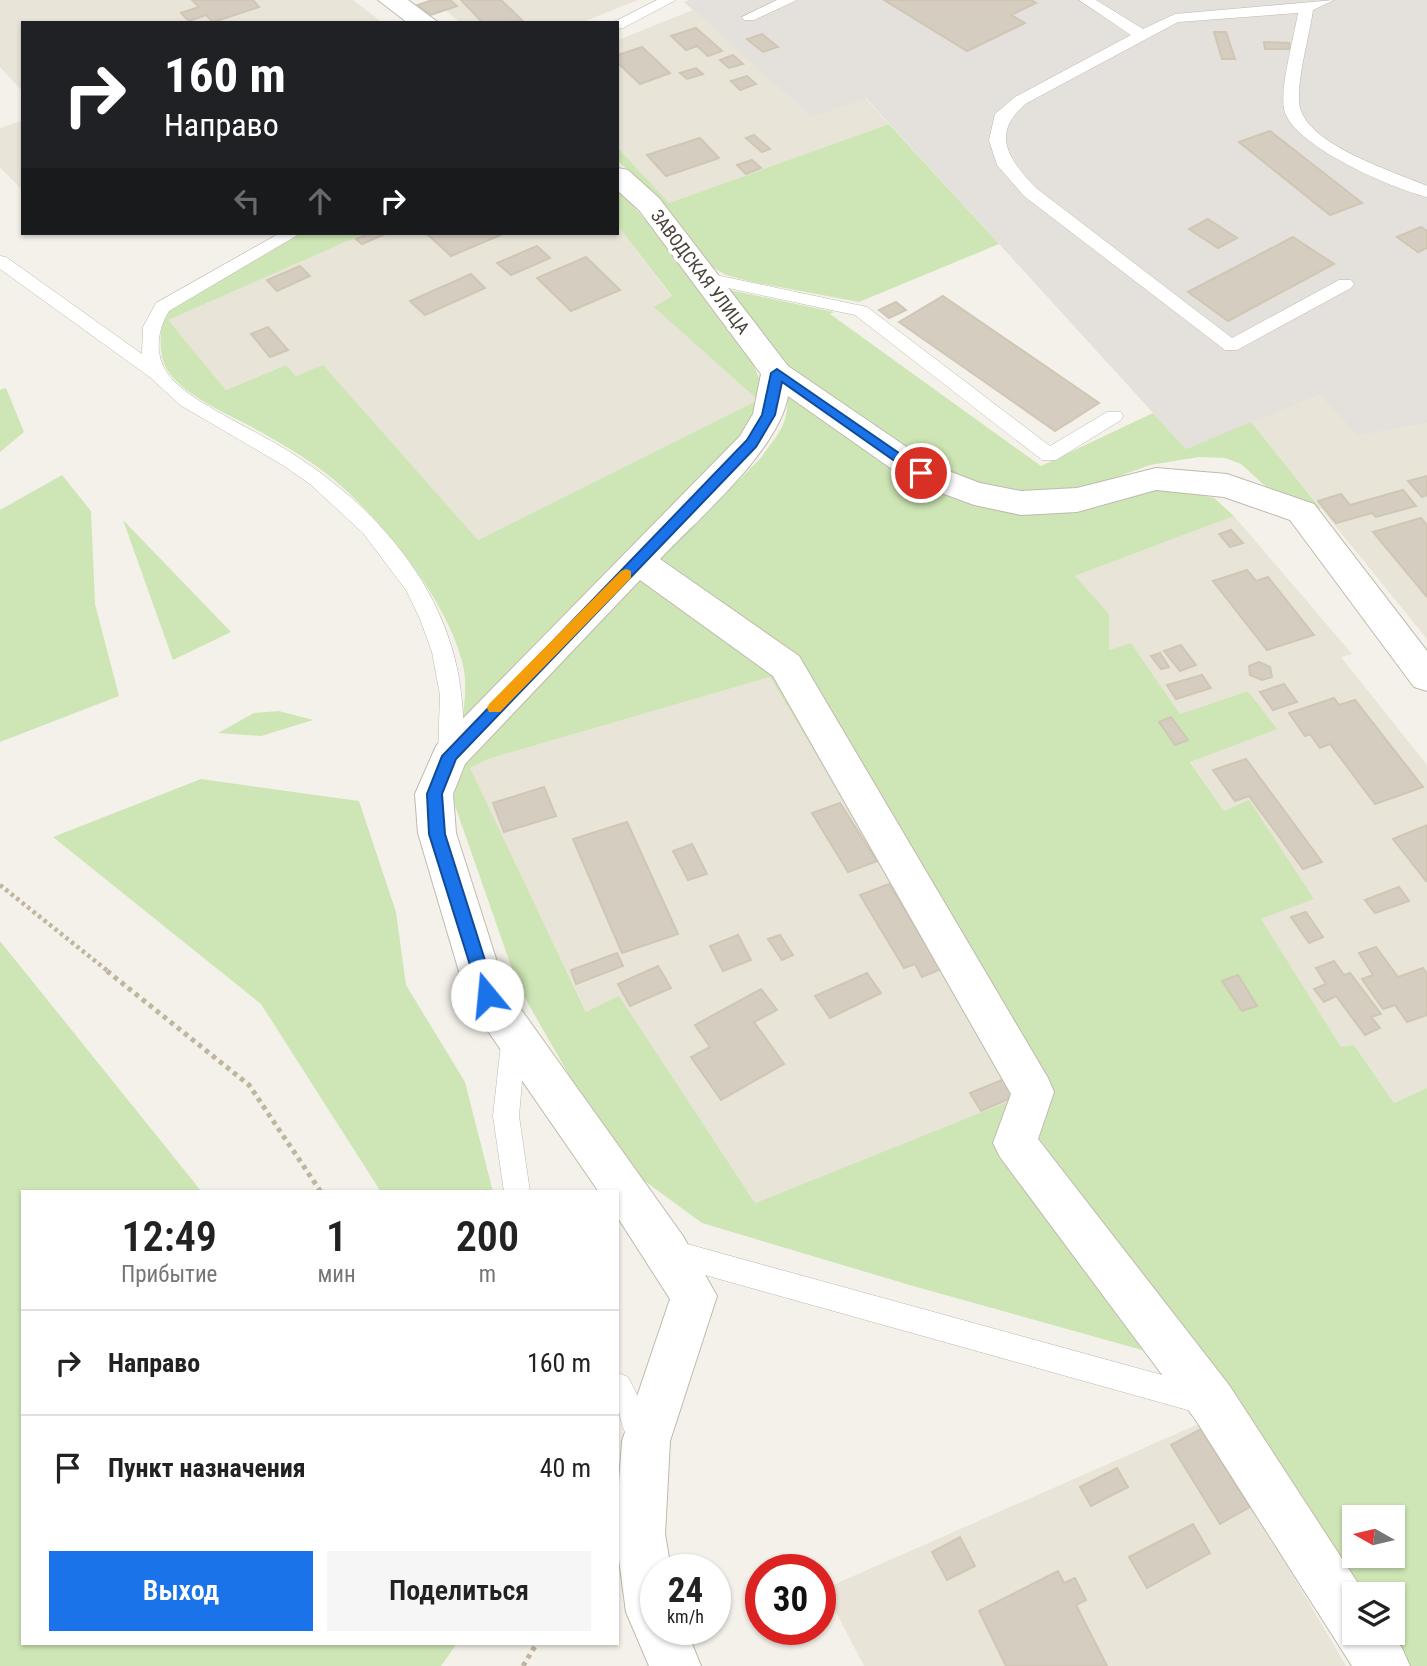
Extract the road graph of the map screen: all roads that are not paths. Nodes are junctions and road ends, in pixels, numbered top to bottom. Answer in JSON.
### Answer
{"nodes":[{"id":1,"x":391,"y":0,"type":"edge"},
{"id":2,"x":670,"y":0,"type":"edge"},
{"id":3,"x":790,"y":0,"type":"edge"},
{"id":4,"x":1086,"y":0,"type":"edge"},
{"id":5,"x":1327,"y":0,"type":"edge"},
{"id":6,"x":1306,"y":8,"type":"junction"},
{"id":7,"x":749,"y":17,"type":"dead end"},
{"id":8,"x":423,"y":21,"type":"edge"},
{"id":9,"x":619,"y":25,"type":"edge"},
{"id":10,"x":1140,"y":34,"type":"junction"},
{"id":11,"x":619,"y":177,"type":"edge"},
{"id":12,"x":1427,"y":192,"type":"edge"},
{"id":13,"x":288,"y":235,"type":"edge"},
{"id":14,"x":0,"y":261,"type":"edge"},
{"id":15,"x":706,"y":278,"type":"junction"},
{"id":16,"x":1345,"y":284,"type":"dead end"},
{"id":17,"x":777,"y":373,"type":"junction"},
{"id":18,"x":158,"y":374,"type":"junction"},
{"id":19,"x":1114,"y":416,"type":"dead end"},
{"id":20,"x":639,"y":561,"type":"junction"},
{"id":21,"x":1427,"y":677,"type":"edge"},
{"id":22,"x":449,"y":756,"type":"junction"},
{"id":23,"x":514,"y":1033,"type":"junction"},
{"id":24,"x":517,"y":1190,"type":"edge"},
{"id":25,"x":667,"y":1251,"type":"junction"},
{"id":26,"x":619,"y":1389,"type":"edge"},
{"id":27,"x":1212,"y":1402,"type":"junction"},
{"id":28,"x":646,"y":1441,"type":"junction"},
{"id":29,"x":643,"y":1554,"type":"edge"},
{"id":30,"x":1342,"y":1605,"type":"edge"},
{"id":31,"x":667,"y":1645,"type":"edge"},
{"id":32,"x":1369,"y":1645,"type":"edge"},
{"id":33,"x":676,"y":1666,"type":"edge"},
{"id":34,"x":1384,"y":1666,"type":"edge"}],
"edges":[{"from":1,"to":8,"type":"street"},
{"from":2,"to":9,"type":"lane"},
{"from":3,"to":7,"type":"lane"},
{"from":4,"to":10,"type":"lane"},
{"from":5,"to":6,"type":"lane"},
{"from":6,"to":10,"type":"lane"},
{"from":6,"to":12,"type":"lane"},
{"from":10,"to":16,"type":"lane"},
{"from":11,"to":15,"type":"street","name":"ЗАВОДСКАЯ УЛИЦА"},
{"from":13,"to":18,"type":"lane"},
{"from":14,"to":18,"type":"lane"},
{"from":15,"to":17,"type":"street","name":"ЗАВОДСКАЯ УЛИЦА"},
{"from":15,"to":19,"type":"lane"},
{"from":17,"to":20,"type":"street"},
{"from":17,"to":21,"type":"street","name":"ЗАВОДСКАЯ УЛИЦА"},
{"from":18,"to":22,"type":"lane"},
{"from":20,"to":22,"type":"street"},
{"from":20,"to":27,"type":"street"},
{"from":22,"to":23,"type":"street"},
{"from":23,"to":24,"type":"lane"},
{"from":23,"to":25,"type":"street"},
{"from":25,"to":27,"type":"lane"},
{"from":25,"to":28,"type":"street"},
{"from":26,"to":28,"type":"lane"},
{"from":27,"to":30,"type":"street"},
{"from":28,"to":29,"type":"street"},
{"from":31,"to":33,"type":"street"},
{"from":32,"to":34,"type":"street"}]}
